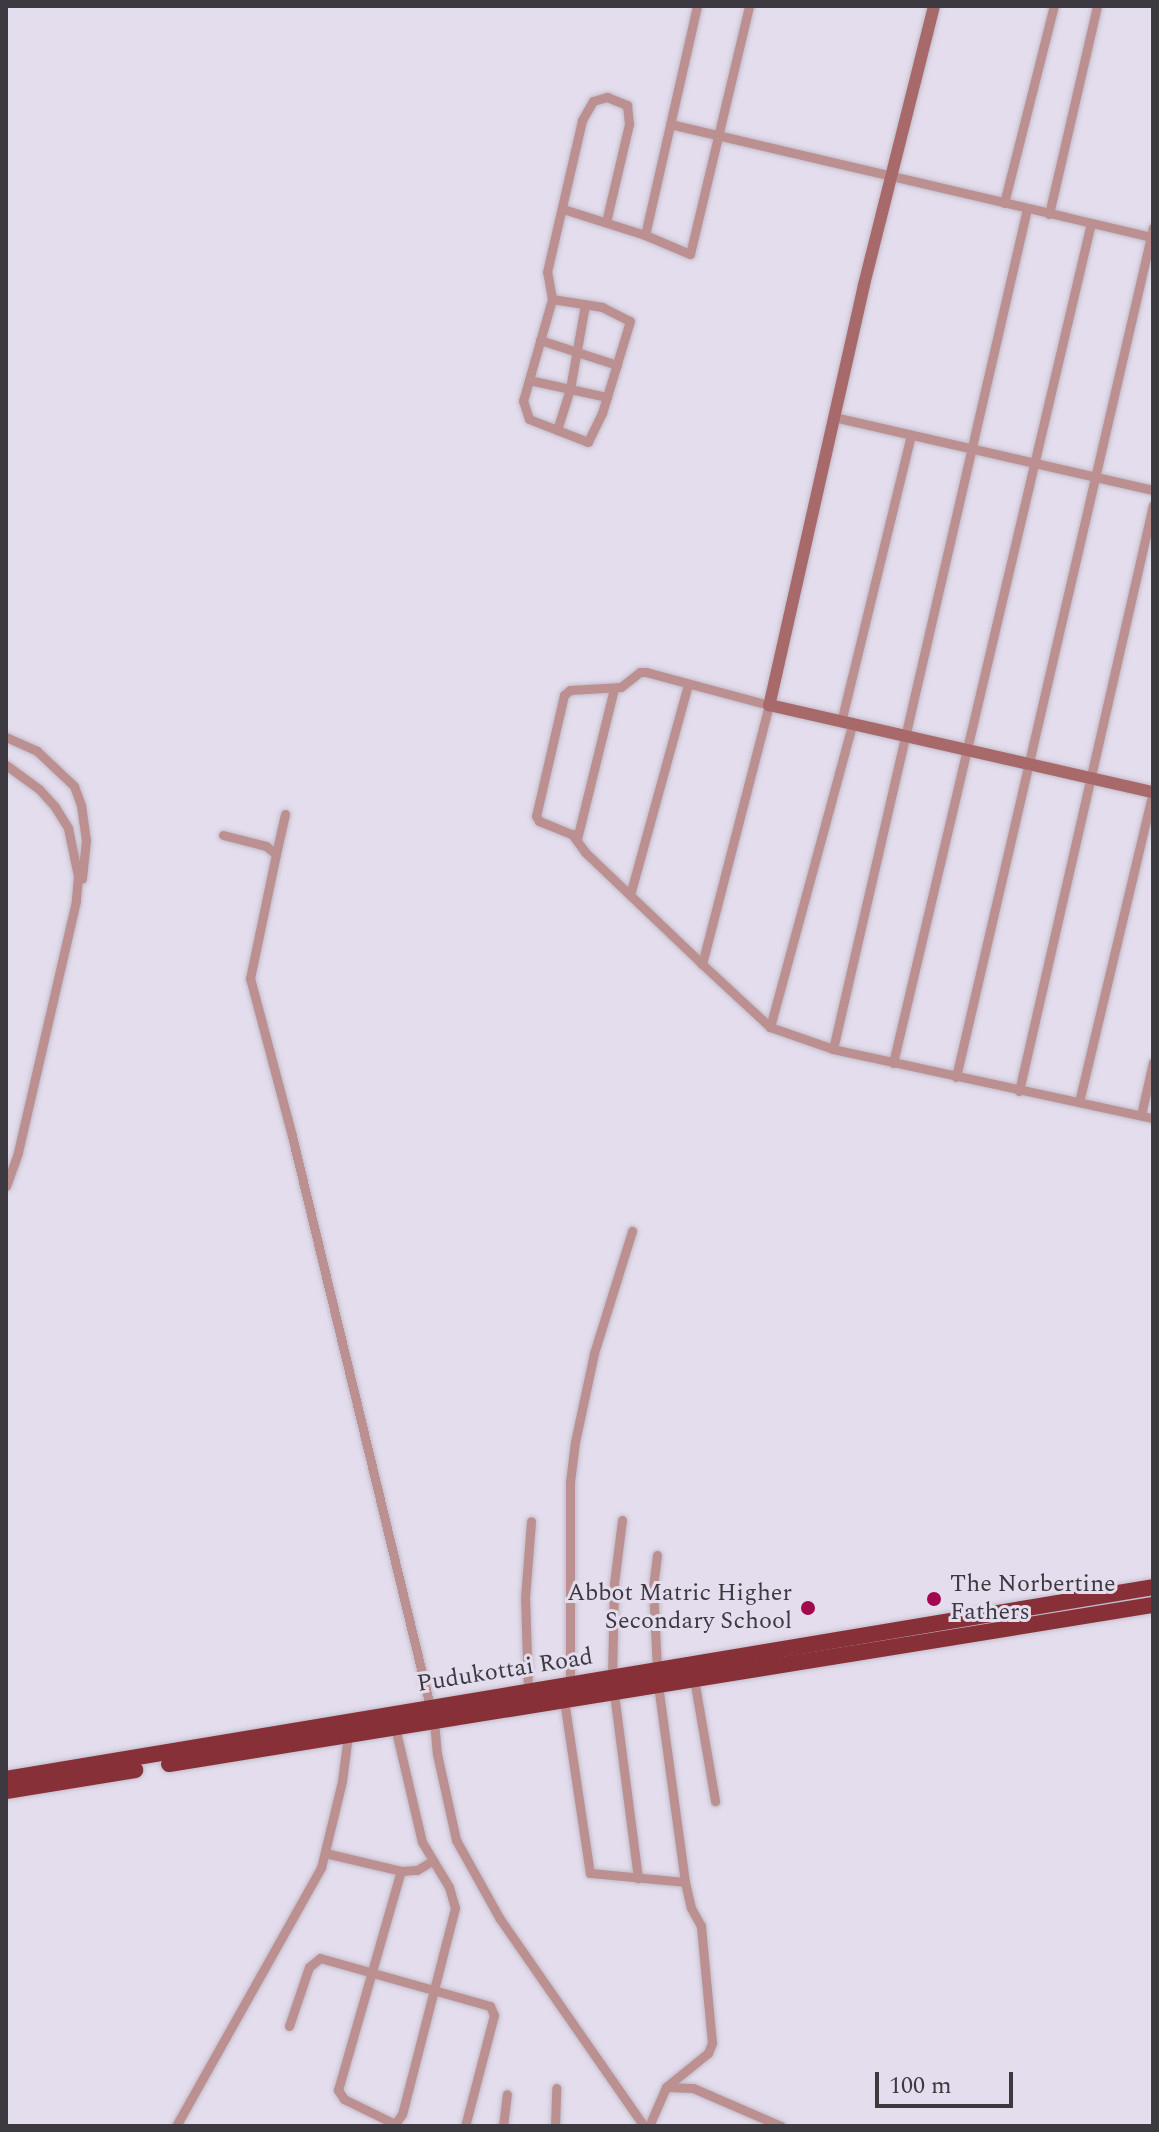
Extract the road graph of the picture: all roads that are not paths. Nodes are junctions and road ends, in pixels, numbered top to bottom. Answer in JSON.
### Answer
{"nodes":[{"id":1,"x":697,"y":6,"type":"edge"},
{"id":2,"x":749,"y":6,"type":"edge"},
{"id":3,"x":934,"y":6,"type":"edge"},
{"id":4,"x":1054,"y":6,"type":"edge"},
{"id":5,"x":1097,"y":6,"type":"edge"},
{"id":6,"x":670,"y":124,"type":"junction"},
{"id":7,"x":719,"y":136,"type":"junction"},
{"id":8,"x":893,"y":177,"type":"junction"},
{"id":9,"x":1004,"y":203,"type":"junction"},
{"id":10,"x":563,"y":209,"type":"junction"},
{"id":11,"x":1027,"y":209,"type":"junction"},
{"id":12,"x":1049,"y":214,"type":"junction"},
{"id":13,"x":606,"y":222,"type":"junction"},
{"id":14,"x":1091,"y":223,"type":"junction"},
{"id":15,"x":1152,"y":234,"type":"edge"},
{"id":16,"x":645,"y":235,"type":"junction"},
{"id":17,"x":552,"y":299,"type":"junction"},
{"id":18,"x":585,"y":305,"type":"junction"},
{"id":19,"x":540,"y":340,"type":"junction"},
{"id":20,"x":578,"y":352,"type":"junction"},
{"id":21,"x":617,"y":365,"type":"junction"},
{"id":22,"x":529,"y":380,"type":"junction"},
{"id":23,"x":570,"y":389,"type":"junction"},
{"id":24,"x":607,"y":397,"type":"junction"},
{"id":25,"x":834,"y":417,"type":"junction"},
{"id":26,"x":557,"y":430,"type":"junction"},
{"id":27,"x":911,"y":435,"type":"junction"},
{"id":28,"x":972,"y":449,"type":"junction"},
{"id":29,"x":1034,"y":463,"type":"junction"},
{"id":30,"x":1095,"y":477,"type":"junction"},
{"id":31,"x":1153,"y":490,"type":"edge"},
{"id":32,"x":1153,"y":505,"type":"edge"},
{"id":33,"x":688,"y":685,"type":"junction"},
{"id":34,"x":614,"y":688,"type":"junction"},
{"id":35,"x":769,"y":705,"type":"junction"},
{"id":36,"x":846,"y":723,"type":"junction"},
{"id":37,"x":7,"y":737,"type":"edge"},
{"id":38,"x":905,"y":737,"type":"junction"},
{"id":39,"x":966,"y":752,"type":"junction"},
{"id":40,"x":6,"y":765,"type":"edge"},
{"id":41,"x":1028,"y":766,"type":"junction"},
{"id":42,"x":1088,"y":779,"type":"junction"},
{"id":43,"x":1153,"y":792,"type":"edge"},
{"id":44,"x":285,"y":814,"type":"dead end"},
{"id":45,"x":223,"y":835,"type":"dead end"},
{"id":46,"x":577,"y":839,"type":"junction"},
{"id":47,"x":276,"y":854,"type":"junction"},
{"id":48,"x":630,"y":895,"type":"junction"},
{"id":49,"x":76,"y":901,"type":"junction"},
{"id":50,"x":702,"y":964,"type":"junction"},
{"id":51,"x":770,"y":1027,"type":"junction"},
{"id":52,"x":833,"y":1049,"type":"junction"},
{"id":53,"x":1153,"y":1062,"type":"edge"},
{"id":54,"x":893,"y":1063,"type":"junction"},
{"id":55,"x":956,"y":1077,"type":"junction"},
{"id":56,"x":1019,"y":1091,"type":"junction"},
{"id":57,"x":1079,"y":1102,"type":"junction"},
{"id":58,"x":1141,"y":1115,"type":"junction"},
{"id":59,"x":1153,"y":1118,"type":"edge"},
{"id":60,"x":6,"y":1186,"type":"edge"},
{"id":61,"x":632,"y":1231,"type":"dead end"},
{"id":62,"x":622,"y":1520,"type":"dead end"},
{"id":63,"x":531,"y":1521,"type":"dead end"},
{"id":64,"x":657,"y":1555,"type":"dead end"},
{"id":65,"x":1153,"y":1587,"type":"edge"},
{"id":66,"x":1153,"y":1605,"type":"edge"},
{"id":67,"x":826,"y":1651,"type":"junction"},
{"id":68,"x":658,"y":1677,"type":"junction"},
{"id":69,"x":694,"y":1679,"type":"junction"},
{"id":70,"x":613,"y":1685,"type":"junction"},
{"id":71,"x":528,"y":1691,"type":"junction"},
{"id":72,"x":567,"y":1692,"type":"junction"},
{"id":73,"x":432,"y":1714,"type":"junction"},
{"id":74,"x":395,"y":1727,"type":"junction"},
{"id":75,"x":348,"y":1735,"type":"junction"},
{"id":76,"x":6,"y":1779,"type":"edge"},
{"id":77,"x":6,"y":1791,"type":"edge"},
{"id":78,"x":715,"y":1801,"type":"dead end"},
{"id":79,"x":325,"y":1853,"type":"junction"},
{"id":80,"x":432,"y":1861,"type":"junction"},
{"id":81,"x":401,"y":1871,"type":"junction"},
{"id":82,"x":638,"y":1878,"type":"junction"},
{"id":83,"x":685,"y":1882,"type":"junction"},
{"id":84,"x":373,"y":1970,"type":"junction"},
{"id":85,"x":435,"y":1990,"type":"junction"},
{"id":86,"x":289,"y":2026,"type":"dead end"},
{"id":87,"x":666,"y":2087,"type":"junction"},
{"id":88,"x":556,"y":2088,"type":"dead end"},
{"id":89,"x":507,"y":2094,"type":"dead end"},
{"id":90,"x":176,"y":2126,"type":"edge"},
{"id":91,"x":465,"y":2126,"type":"edge"},
{"id":92,"x":503,"y":2126,"type":"edge"},
{"id":93,"x":555,"y":2126,"type":"edge"},
{"id":94,"x":646,"y":2126,"type":"edge"},
{"id":95,"x":781,"y":2126,"type":"edge"}],
"edges":[{"from":1,"to":6,"type":"street"},
{"from":2,"to":7,"type":"street"},
{"from":3,"to":8,"type":"street"},
{"from":4,"to":9,"type":"street"},
{"from":5,"to":12,"type":"street"},
{"from":6,"to":7,"type":"street"},
{"from":6,"to":16,"type":"street"},
{"from":7,"to":8,"type":"street"},
{"from":7,"to":16,"type":"street"},
{"from":8,"to":9,"type":"street"},
{"from":8,"to":25,"type":"street"},
{"from":9,"to":11,"type":"street"},
{"from":10,"to":13,"type":"street"},
{"from":10,"to":13,"type":"street"},
{"from":10,"to":17,"type":"street"},
{"from":11,"to":12,"type":"street"},
{"from":11,"to":28,"type":"street"},
{"from":12,"to":14,"type":"street"},
{"from":13,"to":16,"type":"street"},
{"from":14,"to":15,"type":"street"},
{"from":14,"to":29,"type":"street"},
{"from":15,"to":30,"type":"street"},
{"from":17,"to":18,"type":"street"},
{"from":17,"to":19,"type":"street"},
{"from":18,"to":20,"type":"street"},
{"from":18,"to":21,"type":"street"},
{"from":19,"to":20,"type":"street"},
{"from":19,"to":22,"type":"street"},
{"from":20,"to":21,"type":"street"},
{"from":20,"to":23,"type":"street"},
{"from":21,"to":24,"type":"street"},
{"from":22,"to":23,"type":"street"},
{"from":22,"to":26,"type":"street"},
{"from":23,"to":24,"type":"street"},
{"from":23,"to":26,"type":"street"},
{"from":24,"to":26,"type":"street"},
{"from":25,"to":27,"type":"street"},
{"from":25,"to":35,"type":"street"},
{"from":27,"to":28,"type":"street"},
{"from":27,"to":36,"type":"street"},
{"from":28,"to":29,"type":"street"},
{"from":28,"to":38,"type":"street"},
{"from":29,"to":30,"type":"street"},
{"from":29,"to":39,"type":"street"},
{"from":30,"to":31,"type":"street"},
{"from":30,"to":41,"type":"street"},
{"from":32,"to":42,"type":"street"},
{"from":33,"to":34,"type":"street"},
{"from":33,"to":35,"type":"street"},
{"from":33,"to":48,"type":"street"},
{"from":34,"to":46,"type":"street"},
{"from":34,"to":46,"type":"street"},
{"from":35,"to":36,"type":"street"},
{"from":35,"to":50,"type":"street"},
{"from":36,"to":38,"type":"street"},
{"from":36,"to":51,"type":"street"},
{"from":37,"to":49,"type":"street"},
{"from":38,"to":39,"type":"street"},
{"from":38,"to":52,"type":"street"},
{"from":39,"to":41,"type":"street"},
{"from":39,"to":54,"type":"street"},
{"from":40,"to":49,"type":"street"},
{"from":41,"to":42,"type":"street"},
{"from":41,"to":55,"type":"street"},
{"from":42,"to":43,"type":"street"},
{"from":42,"to":56,"type":"street"},
{"from":43,"to":57,"type":"street"},
{"from":44,"to":47,"type":"street"},
{"from":45,"to":47,"type":"street"},
{"from":46,"to":48,"type":"street"},
{"from":47,"to":73,"type":"street"},
{"from":48,"to":50,"type":"street"},
{"from":49,"to":60,"type":"street"},
{"from":50,"to":51,"type":"street"},
{"from":51,"to":52,"type":"street"},
{"from":52,"to":54,"type":"street"},
{"from":53,"to":58,"type":"street"},
{"from":54,"to":55,"type":"street"},
{"from":55,"to":56,"type":"street"},
{"from":56,"to":57,"type":"street"},
{"from":57,"to":58,"type":"street"},
{"from":58,"to":59,"type":"street"},
{"from":61,"to":72,"type":"street"},
{"from":62,"to":70,"type":"street"},
{"from":63,"to":71,"type":"street"},
{"from":64,"to":68,"type":"street"},
{"from":65,"to":67,"type":"highway","name":"Pudukottai Road"},
{"from":66,"to":67,"type":"highway","name":"Pudukottai Road"},
{"from":67,"to":68,"type":"highway","name":"Pudukottai Road"},
{"from":67,"to":69,"type":"highway","name":"Pudukottai Road"},
{"from":68,"to":69,"type":"highway","name":"Pudukottai Road"},
{"from":68,"to":70,"type":"highway","name":"Pudukottai Road"},
{"from":68,"to":83,"type":"street"},
{"from":69,"to":78,"type":"street"},
{"from":70,"to":72,"type":"highway","name":"Pudukottai Road"},
{"from":70,"to":82,"type":"street"},
{"from":71,"to":72,"type":"highway","name":"Pudukottai Road"},
{"from":71,"to":73,"type":"highway","name":"Pudukottai Road"},
{"from":72,"to":73,"type":"highway","name":"Pudukottai Road"},
{"from":72,"to":82,"type":"street"},
{"from":73,"to":74,"type":"highway","name":"Pudukottai Road"},
{"from":73,"to":76,"type":"highway","name":"Pudukottai Road"},
{"from":73,"to":94,"type":"street"},
{"from":74,"to":75,"type":"highway","name":"Pudukottai Road"},
{"from":74,"to":80,"type":"street"},
{"from":75,"to":77,"type":"highway","name":"Pudukottai Road"},
{"from":75,"to":79,"type":"street"},
{"from":79,"to":81,"type":"street"},
{"from":79,"to":90,"type":"street"},
{"from":80,"to":81,"type":"street"},
{"from":80,"to":85,"type":"street"},
{"from":81,"to":84,"type":"street"},
{"from":82,"to":83,"type":"street"},
{"from":83,"to":87,"type":"street"},
{"from":84,"to":85,"type":"street"},
{"from":84,"to":85,"type":"street"},
{"from":84,"to":86,"type":"street"},
{"from":85,"to":91,"type":"street"},
{"from":87,"to":94,"type":"street"},
{"from":87,"to":95,"type":"street"},
{"from":88,"to":93,"type":"street"},
{"from":89,"to":92,"type":"street"}]}
